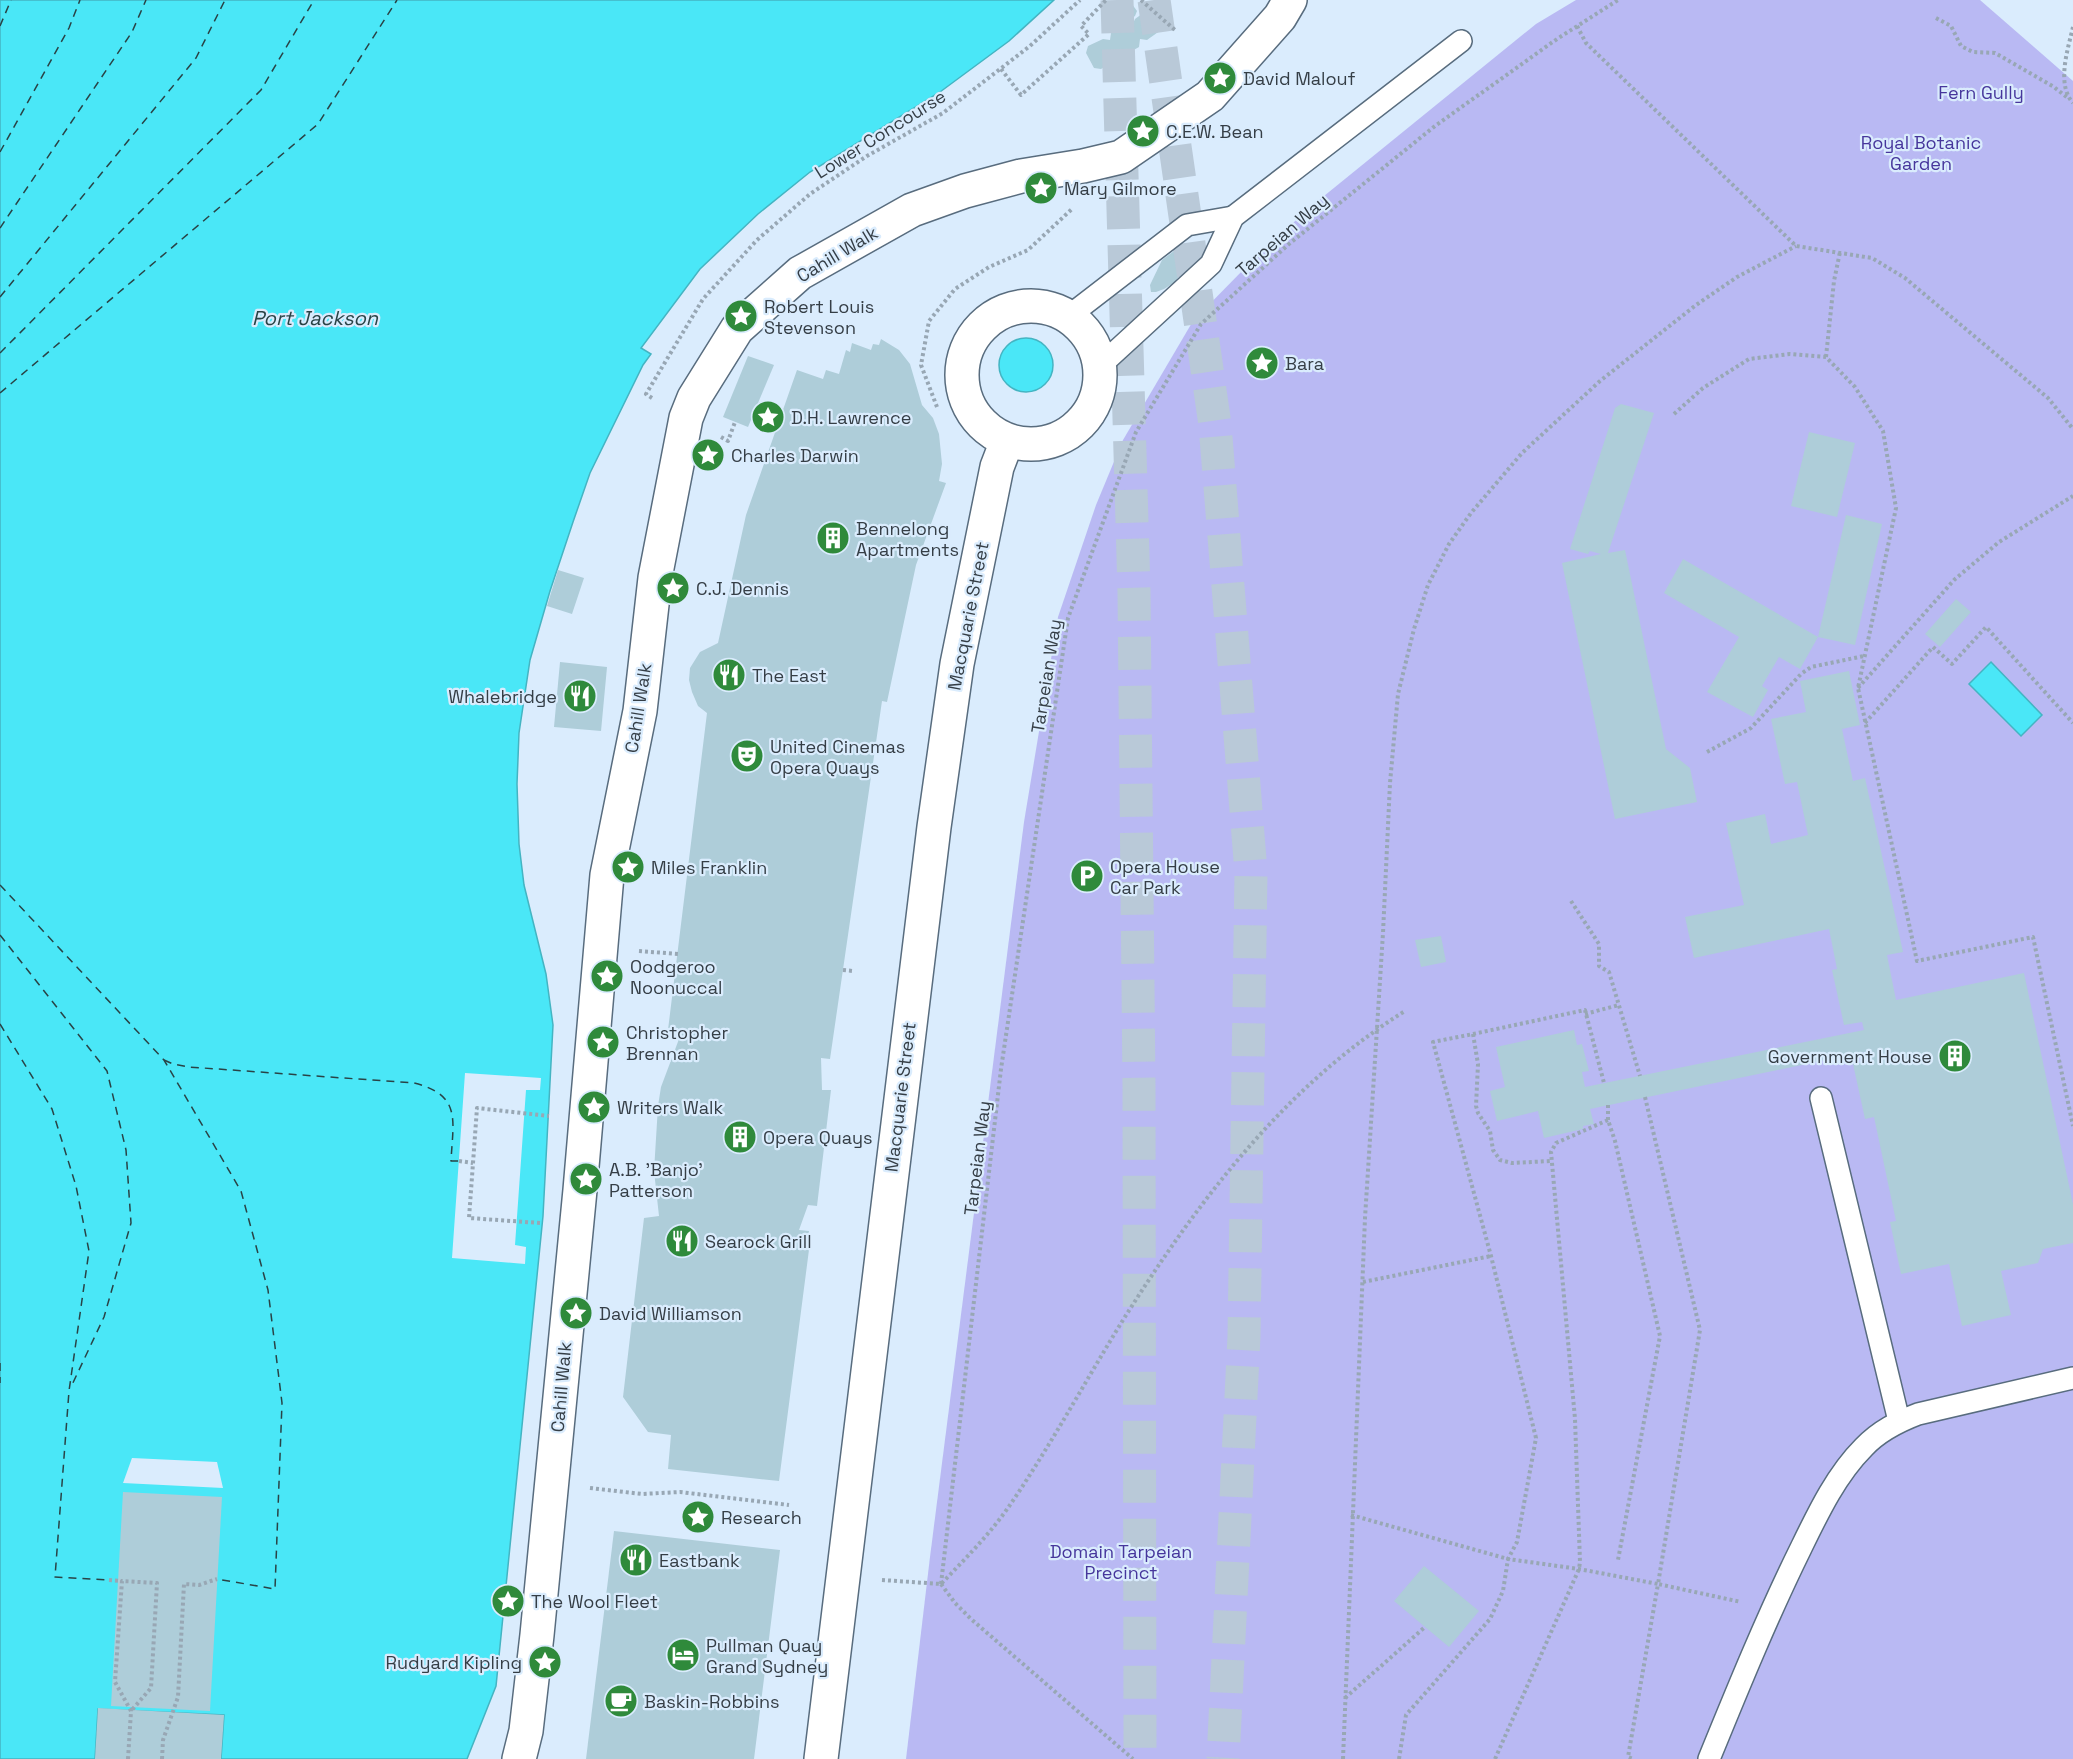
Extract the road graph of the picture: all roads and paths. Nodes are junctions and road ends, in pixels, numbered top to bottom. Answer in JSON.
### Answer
{"nodes":[{"id":1,"x":1080,"y":0,"type":"edge"},
{"id":2,"x":1106,"y":0,"type":"edge"},
{"id":3,"x":1142,"y":0,"type":"edge"},
{"id":4,"x":1290,"y":0,"type":"edge"},
{"id":5,"x":1618,"y":0,"type":"edge"},
{"id":6,"x":1936,"y":18,"type":"dead end"},
{"id":7,"x":1577,"y":26,"type":"junction"},
{"id":8,"x":2073,"y":27,"type":"edge"},
{"id":9,"x":1176,"y":31,"type":"dead end"},
{"id":10,"x":1461,"y":41,"type":"dead end"},
{"id":11,"x":1001,"y":69,"type":"junction"},
{"id":12,"x":2069,"y":99,"type":"junction"},
{"id":13,"x":2073,"y":103,"type":"edge"},
{"id":14,"x":1079,"y":202,"type":"dead end"},
{"id":15,"x":1233,"y":217,"type":"junction"},
{"id":16,"x":1796,"y":246,"type":"junction"},
{"id":17,"x":1840,"y":252,"type":"junction"},
{"id":18,"x":1069,"y":316,"type":"junction"},
{"id":19,"x":1826,"y":357,"type":"junction"},
{"id":20,"x":1101,"y":365,"type":"junction"},
{"id":21,"x":646,"y":394,"type":"dead end"},
{"id":22,"x":937,"y":407,"type":"dead end"},
{"id":23,"x":1674,"y":414,"type":"dead end"},
{"id":24,"x":2073,"y":429,"type":"edge"},
{"id":25,"x":1007,"y":441,"type":"junction"},
{"id":26,"x":2073,"y":496,"type":"edge"},
{"id":27,"x":1864,"y":656,"type":"junction"},
{"id":28,"x":1858,"y":688,"type":"junction"},
{"id":29,"x":1865,"y":723,"type":"junction"},
{"id":30,"x":2073,"y":723,"type":"edge"},
{"id":31,"x":1707,"y":752,"type":"dead end"},
{"id":32,"x":1571,"y":901,"type":"dead end"},
{"id":33,"x":843,"y":970,"type":"dead end"},
{"id":34,"x":853,"y":971,"type":"dead end"},
{"id":35,"x":1619,"y":1005,"type":"junction"},
{"id":36,"x":1405,"y":1011,"type":"dead end"},
{"id":37,"x":1585,"y":1014,"type":"junction"},
{"id":38,"x":1376,"y":1029,"type":"junction"},
{"id":39,"x":1473,"y":1034,"type":"junction"},
{"id":40,"x":1640,"y":1076,"type":"dead end"},
{"id":41,"x":2073,"y":1082,"type":"edge"},
{"id":42,"x":1604,"y":1083,"type":"dead end"},
{"id":43,"x":2065,"y":1083,"type":"junction"},
{"id":44,"x":1645,"y":1097,"type":"dead end"},
{"id":45,"x":1821,"y":1098,"type":"dead end"},
{"id":46,"x":1608,"y":1105,"type":"dead end"},
{"id":47,"x":587,"y":1120,"type":"junction"},
{"id":48,"x":1608,"y":1120,"type":"junction"},
{"id":49,"x":2073,"y":1126,"type":"edge"},
{"id":50,"x":459,"y":1161,"type":"dead end"},
{"id":51,"x":1551,"y":1161,"type":"junction"},
{"id":52,"x":474,"y":1163,"type":"junction"},
{"id":53,"x":576,"y":1226,"type":"junction"},
{"id":54,"x":1491,"y":1256,"type":"junction"},
{"id":55,"x":1363,"y":1282,"type":"junction"},
{"id":56,"x":2073,"y":1378,"type":"edge"},
{"id":57,"x":1899,"y":1421,"type":"junction"},
{"id":58,"x":552,"y":1484,"type":"junction"},
{"id":59,"x":789,"y":1505,"type":"dead end"},
{"id":60,"x":1352,"y":1515,"type":"junction"},
{"id":61,"x":1508,"y":1559,"type":"junction"},
{"id":62,"x":1618,"y":1560,"type":"dead end"},
{"id":63,"x":1579,"y":1569,"type":"junction"},
{"id":64,"x":843,"y":1577,"type":"junction"},
{"id":65,"x":217,"y":1579,"type":"dead end"},
{"id":66,"x":109,"y":1580,"type":"dead end"},
{"id":67,"x":122,"y":1581,"type":"junction"},
{"id":68,"x":941,"y":1584,"type":"junction"},
{"id":69,"x":1658,"y":1584,"type":"junction"},
{"id":70,"x":1771,"y":1609,"type":"junction"},
{"id":71,"x":1425,"y":1627,"type":"dead end"},
{"id":72,"x":1345,"y":1698,"type":"junction"},
{"id":73,"x":131,"y":1711,"type":"junction"},
{"id":74,"x":128,"y":1759,"type":"edge"},
{"id":75,"x":162,"y":1759,"type":"edge"},
{"id":76,"x":519,"y":1759,"type":"edge"},
{"id":77,"x":821,"y":1759,"type":"edge"},
{"id":78,"x":1133,"y":1759,"type":"edge"},
{"id":79,"x":1342,"y":1759,"type":"edge"},
{"id":80,"x":1399,"y":1759,"type":"edge"},
{"id":81,"x":1496,"y":1759,"type":"edge"},
{"id":82,"x":1633,"y":1759,"type":"edge"},
{"id":83,"x":1710,"y":1759,"type":"edge"}],
"edges":[{"from":1,"to":11,"type":"path","name":"Lower Concourse"},
{"from":2,"to":11,"type":"path"},
{"from":3,"to":9,"type":"path"},
{"from":4,"to":47,"type":"street","name":"Cahill Walk"},
{"from":5,"to":7,"type":"path","name":"Tarpeian Way"},
{"from":6,"to":12,"type":"path"},
{"from":7,"to":16,"type":"path"},
{"from":7,"to":68,"type":"path","name":"Tarpeian Way"},
{"from":8,"to":12,"type":"path"},
{"from":10,"to":15,"type":"lane"},
{"from":11,"to":21,"type":"path","name":"Lower Concourse"},
{"from":12,"to":13,"type":"path"},
{"from":14,"to":22,"type":"path"},
{"from":15,"to":18,"type":"lane"},
{"from":15,"to":20,"type":"lane"},
{"from":16,"to":17,"type":"path"},
{"from":16,"to":38,"type":"path"},
{"from":17,"to":19,"type":"path"},
{"from":17,"to":24,"type":"path"},
{"from":18,"to":20,"type":"street"},
{"from":18,"to":25,"type":"street"},
{"from":19,"to":23,"type":"path"},
{"from":19,"to":27,"type":"path"},
{"from":20,"to":25,"type":"street"},
{"from":25,"to":64,"type":"street","name":"Macquarie Street"},
{"from":26,"to":28,"type":"path"},
{"from":27,"to":28,"type":"path"},
{"from":27,"to":31,"type":"path"},
{"from":28,"to":29,"type":"path"},
{"from":29,"to":30,"type":"path"},
{"from":29,"to":43,"type":"path"},
{"from":32,"to":35,"type":"path"},
{"from":33,"to":34,"type":"path"},
{"from":35,"to":37,"type":"path"},
{"from":35,"to":40,"type":"path"},
{"from":36,"to":38,"type":"path"},
{"from":37,"to":39,"type":"path"},
{"from":37,"to":42,"type":"path"},
{"from":38,"to":55,"type":"path"},
{"from":38,"to":68,"type":"path"},
{"from":39,"to":51,"type":"path"},
{"from":39,"to":54,"type":"path"},
{"from":41,"to":43,"type":"path"},
{"from":43,"to":49,"type":"path"},
{"from":44,"to":69,"type":"path"},
{"from":45,"to":57,"type":"lane"},
{"from":46,"to":48,"type":"path"},
{"from":47,"to":52,"type":"path"},
{"from":47,"to":53,"type":"street","name":"Cahill Walk"},
{"from":48,"to":51,"type":"path"},
{"from":48,"to":62,"type":"path"},
{"from":50,"to":52,"type":"path"},
{"from":51,"to":63,"type":"path"},
{"from":52,"to":53,"type":"path"},
{"from":53,"to":58,"type":"street","name":"Cahill Walk"},
{"from":54,"to":55,"type":"path"},
{"from":54,"to":61,"type":"path"},
{"from":55,"to":60,"type":"path"},
{"from":56,"to":57,"type":"lane"},
{"from":57,"to":70,"type":"lane"},
{"from":58,"to":59,"type":"path"},
{"from":58,"to":76,"type":"street","name":"Cahill Walk"},
{"from":60,"to":61,"type":"path"},
{"from":60,"to":72,"type":"path"},
{"from":61,"to":63,"type":"path"},
{"from":61,"to":80,"type":"path"},
{"from":63,"to":69,"type":"path"},
{"from":63,"to":81,"type":"path"},
{"from":64,"to":68,"type":"path"},
{"from":64,"to":77,"type":"street","name":"Macquarie Street"},
{"from":65,"to":75,"type":"path"},
{"from":66,"to":67,"type":"path"},
{"from":67,"to":73,"type":"path"},
{"from":67,"to":73,"type":"path"},
{"from":68,"to":78,"type":"path"},
{"from":69,"to":70,"type":"path"},
{"from":69,"to":82,"type":"path"},
{"from":70,"to":83,"type":"lane"},
{"from":71,"to":72,"type":"path"},
{"from":72,"to":79,"type":"path"},
{"from":73,"to":74,"type":"path"}]}
